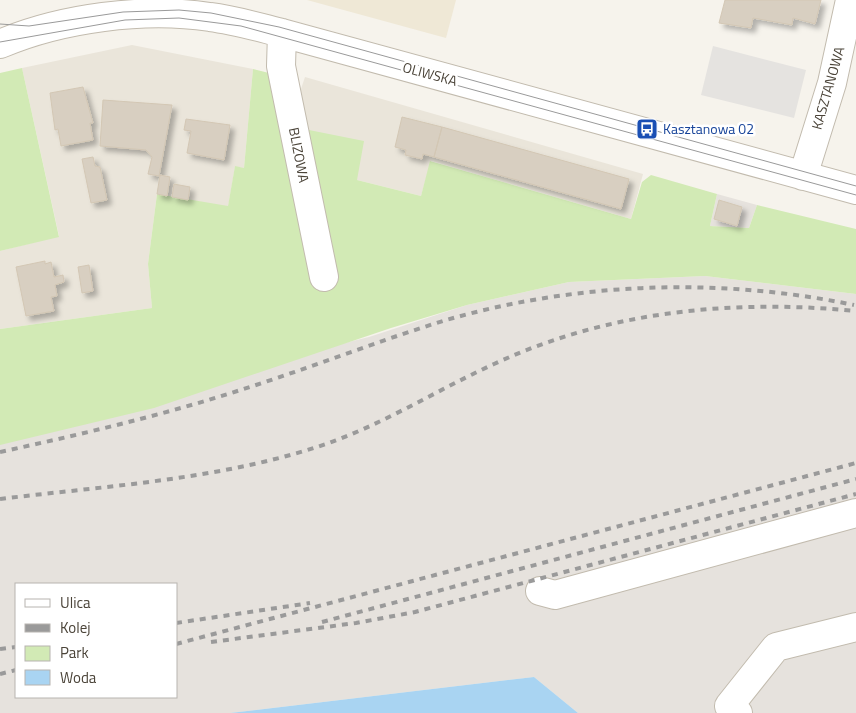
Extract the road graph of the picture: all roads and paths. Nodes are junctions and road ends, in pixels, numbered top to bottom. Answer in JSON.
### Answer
{"nodes":[{"id":1,"x":850,"y":0,"type":"edge"},
{"id":2,"x":212,"y":8,"type":"edge"},
{"id":3,"x":0,"y":29,"type":"edge"},
{"id":4,"x":33,"y":30,"type":"junction"},
{"id":5,"x":282,"y":33,"type":"junction"},
{"id":6,"x":0,"y":44,"type":"edge"},
{"id":7,"x":803,"y":176,"type":"junction"},
{"id":8,"x":856,"y":190,"type":"edge"},
{"id":9,"x":324,"y":277,"type":"dead end"},
{"id":10,"x":856,"y":513,"type":"edge"},
{"id":11,"x":540,"y":591,"type":"dead end"},
{"id":12,"x":856,"y":627,"type":"edge"},
{"id":13,"x":733,"y":709,"type":"edge"}],
"edges":[{"from":1,"to":7,"type":"street","name":"KASZTANOWA"},
{"from":2,"to":4,"type":"street","name":"OLIWSKA"},
{"from":2,"to":5,"type":"street","name":"OLIWSKA"},
{"from":3,"to":4,"type":"street"},
{"from":4,"to":6,"type":"street","name":"OLIWSKA"},
{"from":5,"to":7,"type":"street","name":"OLIWSKA"},
{"from":5,"to":9,"type":"street","name":"BLIZOWA"},
{"from":7,"to":8,"type":"street","name":"OLIWSKA"},
{"from":10,"to":11,"type":"street"},
{"from":12,"to":13,"type":"street"}]}
